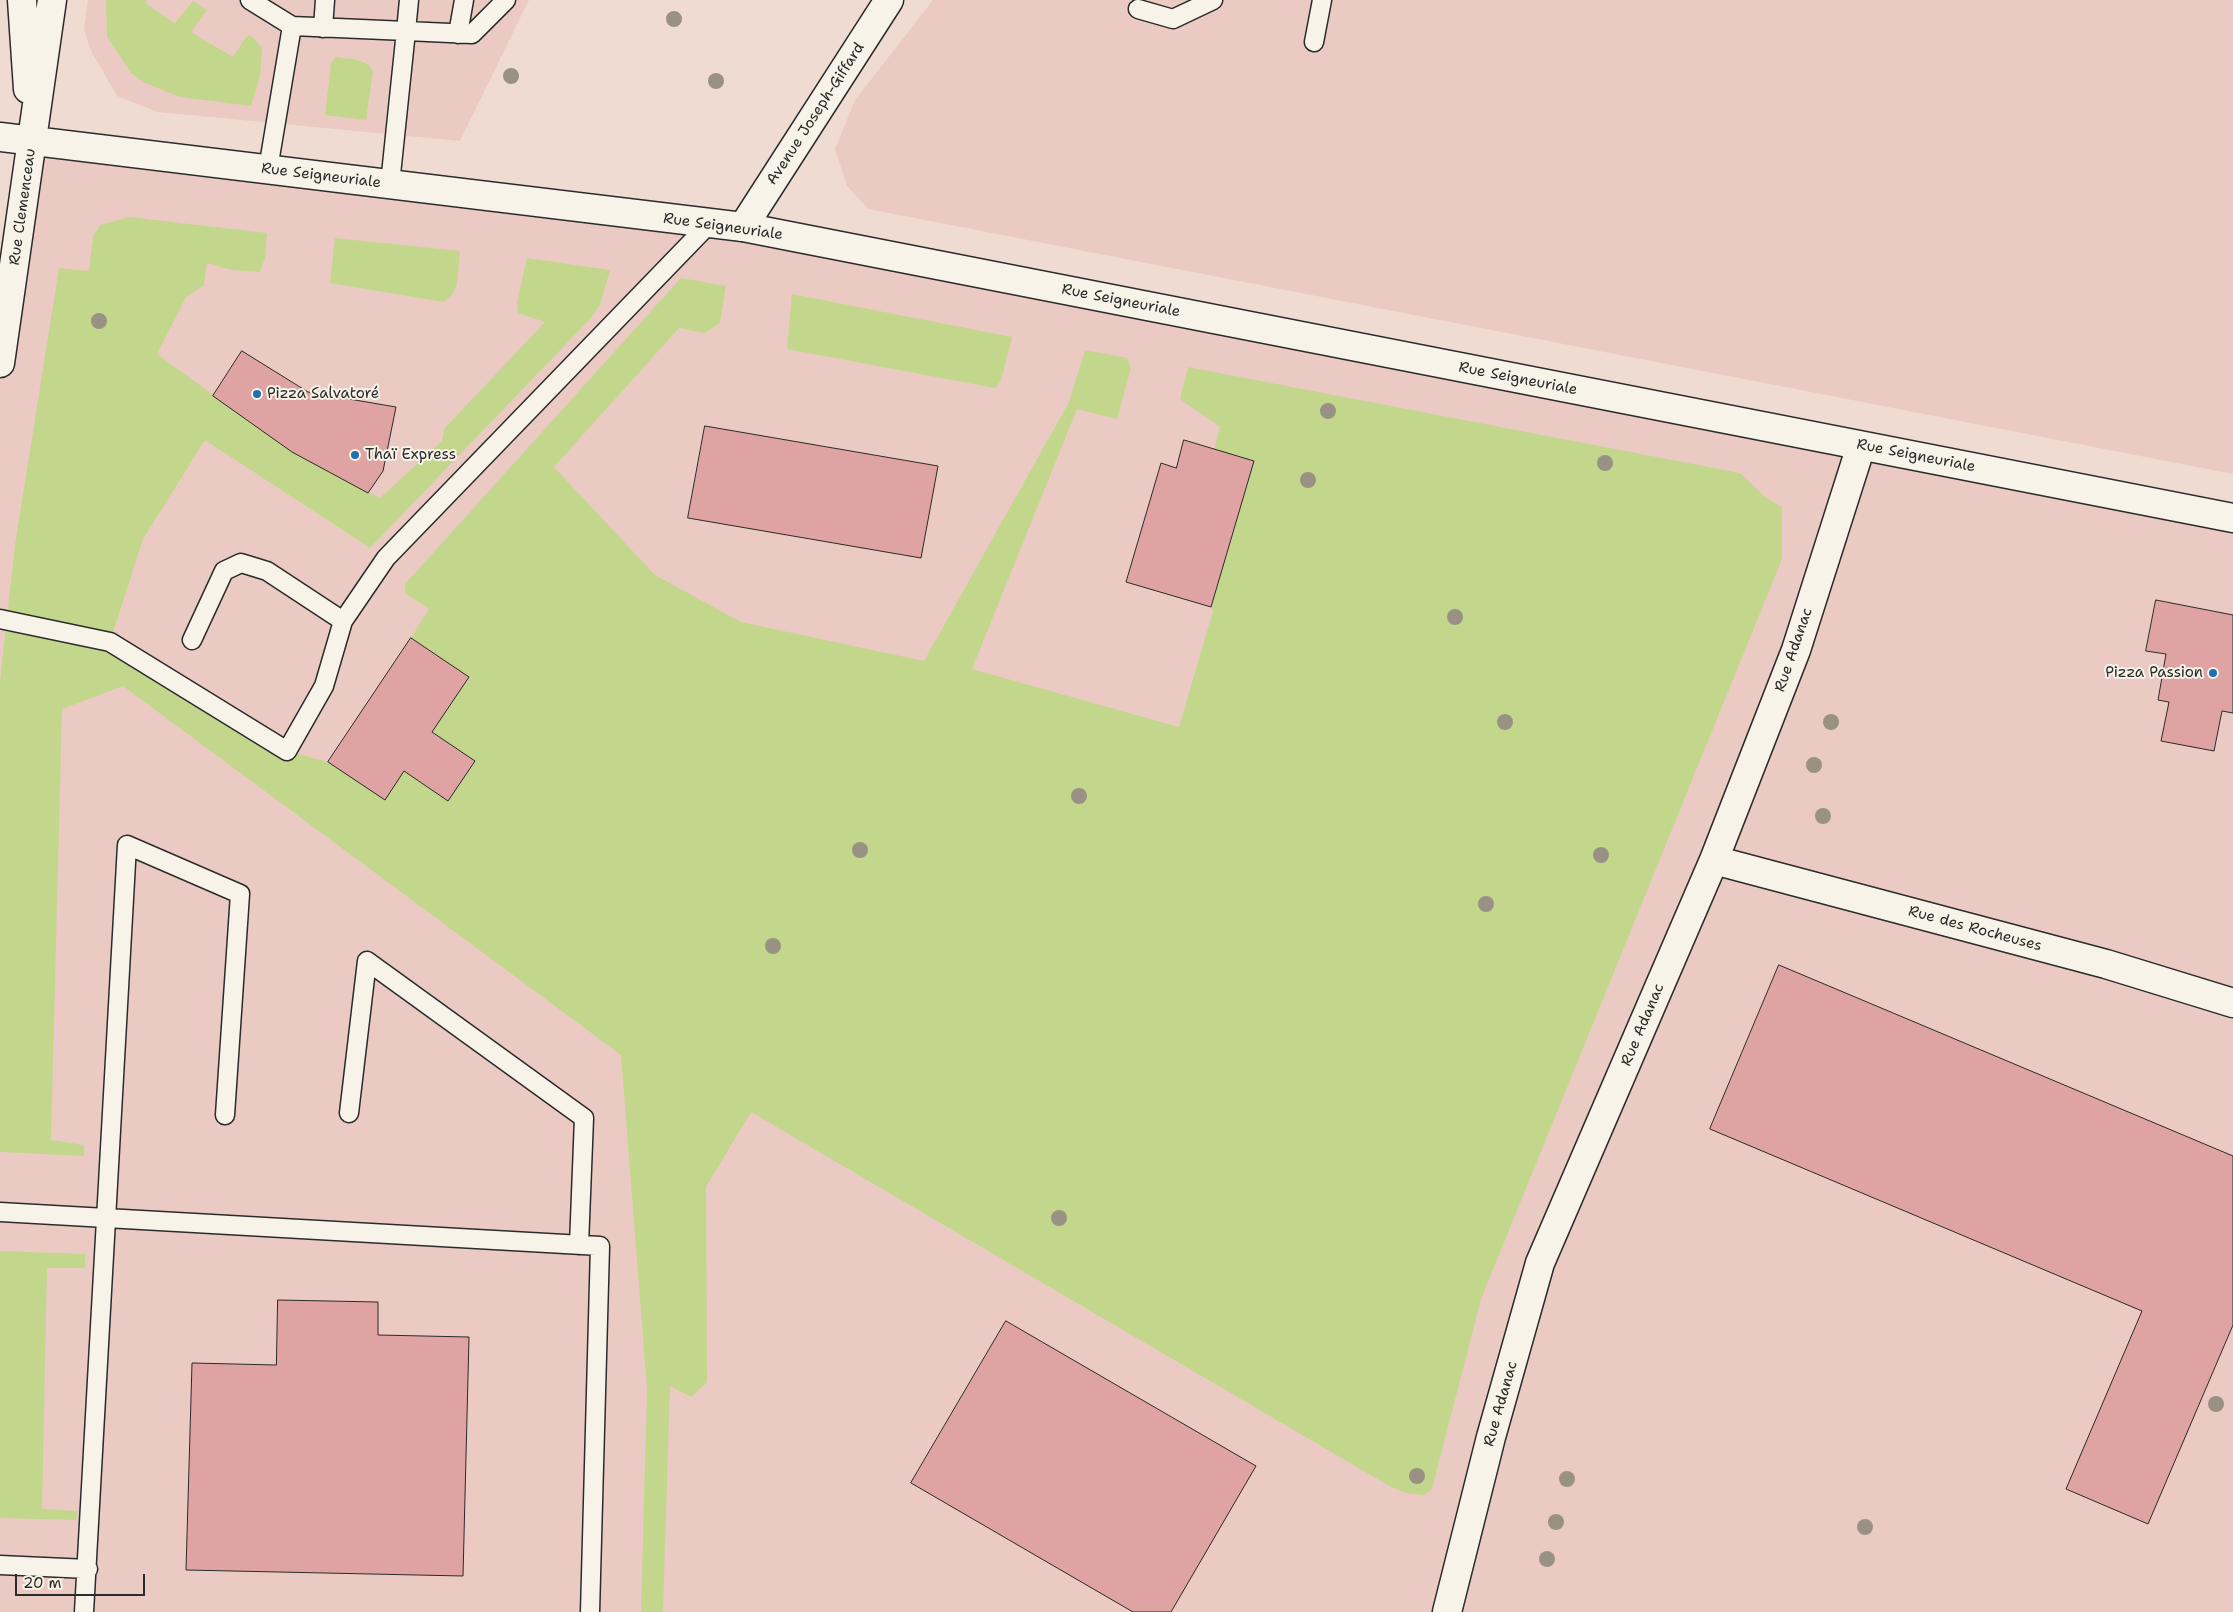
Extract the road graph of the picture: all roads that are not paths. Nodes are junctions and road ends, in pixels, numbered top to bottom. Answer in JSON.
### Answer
{"nodes":[{"id":1,"x":22,"y":0,"type":"edge"},
{"id":2,"x":52,"y":0,"type":"edge"},
{"id":3,"x":250,"y":0,"type":"edge"},
{"id":4,"x":325,"y":0,"type":"edge"},
{"id":5,"x":409,"y":0,"type":"edge"},
{"id":6,"x":464,"y":0,"type":"edge"},
{"id":7,"x":506,"y":0,"type":"edge"},
{"id":8,"x":889,"y":0,"type":"edge"},
{"id":9,"x":1213,"y":0,"type":"edge"},
{"id":10,"x":1322,"y":0,"type":"edge"},
{"id":11,"x":1138,"y":9,"type":"dead end"},
{"id":12,"x":292,"y":26,"type":"junction"},
{"id":13,"x":323,"y":28,"type":"junction"},
{"id":14,"x":406,"y":31,"type":"junction"},
{"id":15,"x":458,"y":34,"type":"junction"},
{"id":16,"x":1314,"y":42,"type":"dead end"},
{"id":17,"x":0,"y":137,"type":"edge"},
{"id":18,"x":32,"y":140,"type":"junction"},
{"id":19,"x":268,"y":169,"type":"junction"},
{"id":20,"x":390,"y":184,"type":"junction"},
{"id":21,"x":710,"y":224,"type":"junction"},
{"id":22,"x":743,"y":228,"type":"junction"},
{"id":23,"x":0,"y":363,"type":"edge"},
{"id":24,"x":1861,"y":446,"type":"junction"},
{"id":25,"x":2233,"y":518,"type":"edge"},
{"id":26,"x":0,"y":620,"type":"edge"},
{"id":27,"x":343,"y":621,"type":"junction"},
{"id":28,"x":192,"y":640,"type":"dead end"},
{"id":29,"x":1714,"y":860,"type":"junction"},
{"id":30,"x":2233,"y":1003,"type":"edge"},
{"id":31,"x":349,"y":1113,"type":"dead end"},
{"id":32,"x":224,"y":1115,"type":"dead end"},
{"id":33,"x":0,"y":1212,"type":"edge"},
{"id":34,"x":108,"y":1217,"type":"junction"},
{"id":35,"x":579,"y":1245,"type":"junction"},
{"id":36,"x":0,"y":1565,"type":"edge"},
{"id":37,"x":88,"y":1569,"type":"junction"},
{"id":38,"x":84,"y":1612,"type":"edge"},
{"id":39,"x":590,"y":1612,"type":"edge"},
{"id":40,"x":1447,"y":1612,"type":"edge"}],
"edges":[{"from":1,"to":18,"type":"street","name":"Rue Clemenceau"},
{"from":2,"to":18,"type":"street","name":"Rue Clemenceau"},
{"from":3,"to":12,"type":"lane"},
{"from":4,"to":13,"type":"lane"},
{"from":5,"to":14,"type":"lane"},
{"from":6,"to":15,"type":"lane"},
{"from":7,"to":15,"type":"lane"},
{"from":8,"to":22,"type":"street","name":"Avenue Joseph-Giffard"},
{"from":9,"to":11,"type":"lane"},
{"from":10,"to":16,"type":"lane"},
{"from":12,"to":13,"type":"lane"},
{"from":12,"to":19,"type":"lane"},
{"from":13,"to":14,"type":"lane"},
{"from":14,"to":15,"type":"lane"},
{"from":14,"to":20,"type":"lane"},
{"from":17,"to":18,"type":"street","name":"Rue Seigneuriale"},
{"from":18,"to":19,"type":"street","name":"Rue Seigneuriale"},
{"from":18,"to":23,"type":"street","name":"Rue Clemenceau"},
{"from":19,"to":20,"type":"street","name":"Rue Seigneuriale"},
{"from":20,"to":21,"type":"street","name":"Rue Seigneuriale"},
{"from":21,"to":22,"type":"street","name":"Rue Seigneuriale"},
{"from":21,"to":27,"type":"lane"},
{"from":22,"to":24,"type":"street","name":"Rue Seigneuriale"},
{"from":24,"to":25,"type":"street","name":"Rue Seigneuriale"},
{"from":24,"to":29,"type":"street","name":"Rue Adanac"},
{"from":26,"to":27,"type":"lane"},
{"from":27,"to":28,"type":"lane"},
{"from":29,"to":30,"type":"street","name":"Rue des Rocheuses"},
{"from":29,"to":40,"type":"street","name":"Rue Adanac"},
{"from":31,"to":35,"type":"lane"},
{"from":32,"to":34,"type":"lane"},
{"from":33,"to":34,"type":"lane"},
{"from":34,"to":35,"type":"lane"},
{"from":34,"to":37,"type":"lane"},
{"from":35,"to":39,"type":"lane"},
{"from":36,"to":37,"type":"lane"},
{"from":37,"to":38,"type":"lane"}]}
